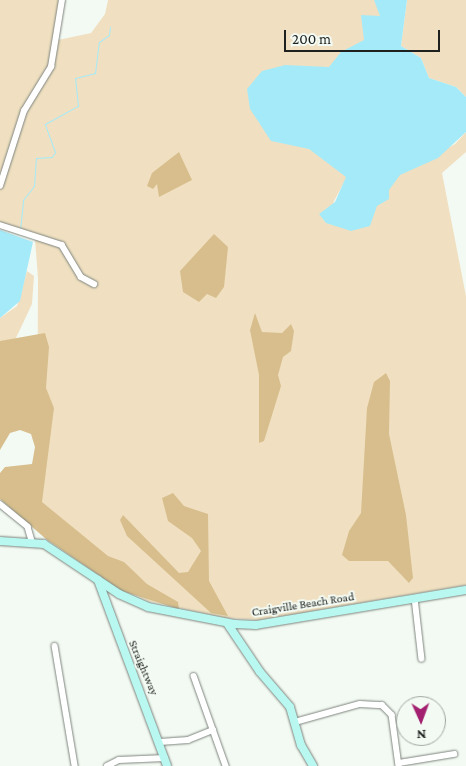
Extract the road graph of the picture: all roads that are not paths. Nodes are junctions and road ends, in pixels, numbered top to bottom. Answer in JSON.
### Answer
{"nodes":[{"id":1,"x":62,"y":0,"type":"edge"},
{"id":2,"x":0,"y":186,"type":"edge"},
{"id":3,"x":0,"y":225,"type":"edge"},
{"id":4,"x":94,"y":284,"type":"dead end"},
{"id":5,"x":0,"y":504,"type":"edge"},
{"id":6,"x":0,"y":541,"type":"edge"},
{"id":7,"x":32,"y":541,"type":"junction"},
{"id":8,"x":98,"y":580,"type":"junction"},
{"id":9,"x":466,"y":590,"type":"edge"},
{"id":10,"x":415,"y":598,"type":"junction"},
{"id":11,"x":227,"y":623,"type":"junction"},
{"id":12,"x":55,"y":646,"type":"dead end"},
{"id":13,"x":422,"y":659,"type":"dead end"},
{"id":14,"x":194,"y":676,"type":"dead end"},
{"id":15,"x":295,"y":722,"type":"junction"},
{"id":16,"x":214,"y":730,"type":"junction"},
{"id":17,"x":160,"y":742,"type":"junction"},
{"id":18,"x":454,"y":754,"type":"dead end"},
{"id":19,"x":166,"y":762,"type":"edge"},
{"id":20,"x":399,"y":765,"type":"edge"},
{"id":21,"x":75,"y":766,"type":"edge"},
{"id":22,"x":108,"y":766,"type":"edge"},
{"id":23,"x":226,"y":766,"type":"edge"},
{"id":24,"x":313,"y":766,"type":"edge"}],
"edges":[{"from":1,"to":2,"type":"street"},
{"from":3,"to":4,"type":"street"},
{"from":5,"to":7,"type":"street"},
{"from":6,"to":7,"type":"main road"},
{"from":7,"to":8,"type":"main road","name":"Craigville Beach Road"},
{"from":8,"to":11,"type":"main road","name":"Craigville Beach Road"},
{"from":8,"to":17,"type":"main road","name":"Straightway"},
{"from":9,"to":10,"type":"main road","name":"Craigville Beach Road"},
{"from":10,"to":11,"type":"main road","name":"Craigville Beach Road"},
{"from":10,"to":13,"type":"street"},
{"from":11,"to":15,"type":"main road"},
{"from":12,"to":21,"type":"street"},
{"from":14,"to":16,"type":"street"},
{"from":15,"to":20,"type":"street"},
{"from":15,"to":24,"type":"main road"},
{"from":16,"to":17,"type":"street"},
{"from":16,"to":23,"type":"street"},
{"from":17,"to":19,"type":"main road","name":"Straightway"},
{"from":18,"to":20,"type":"street"},
{"from":19,"to":22,"type":"street"}]}
